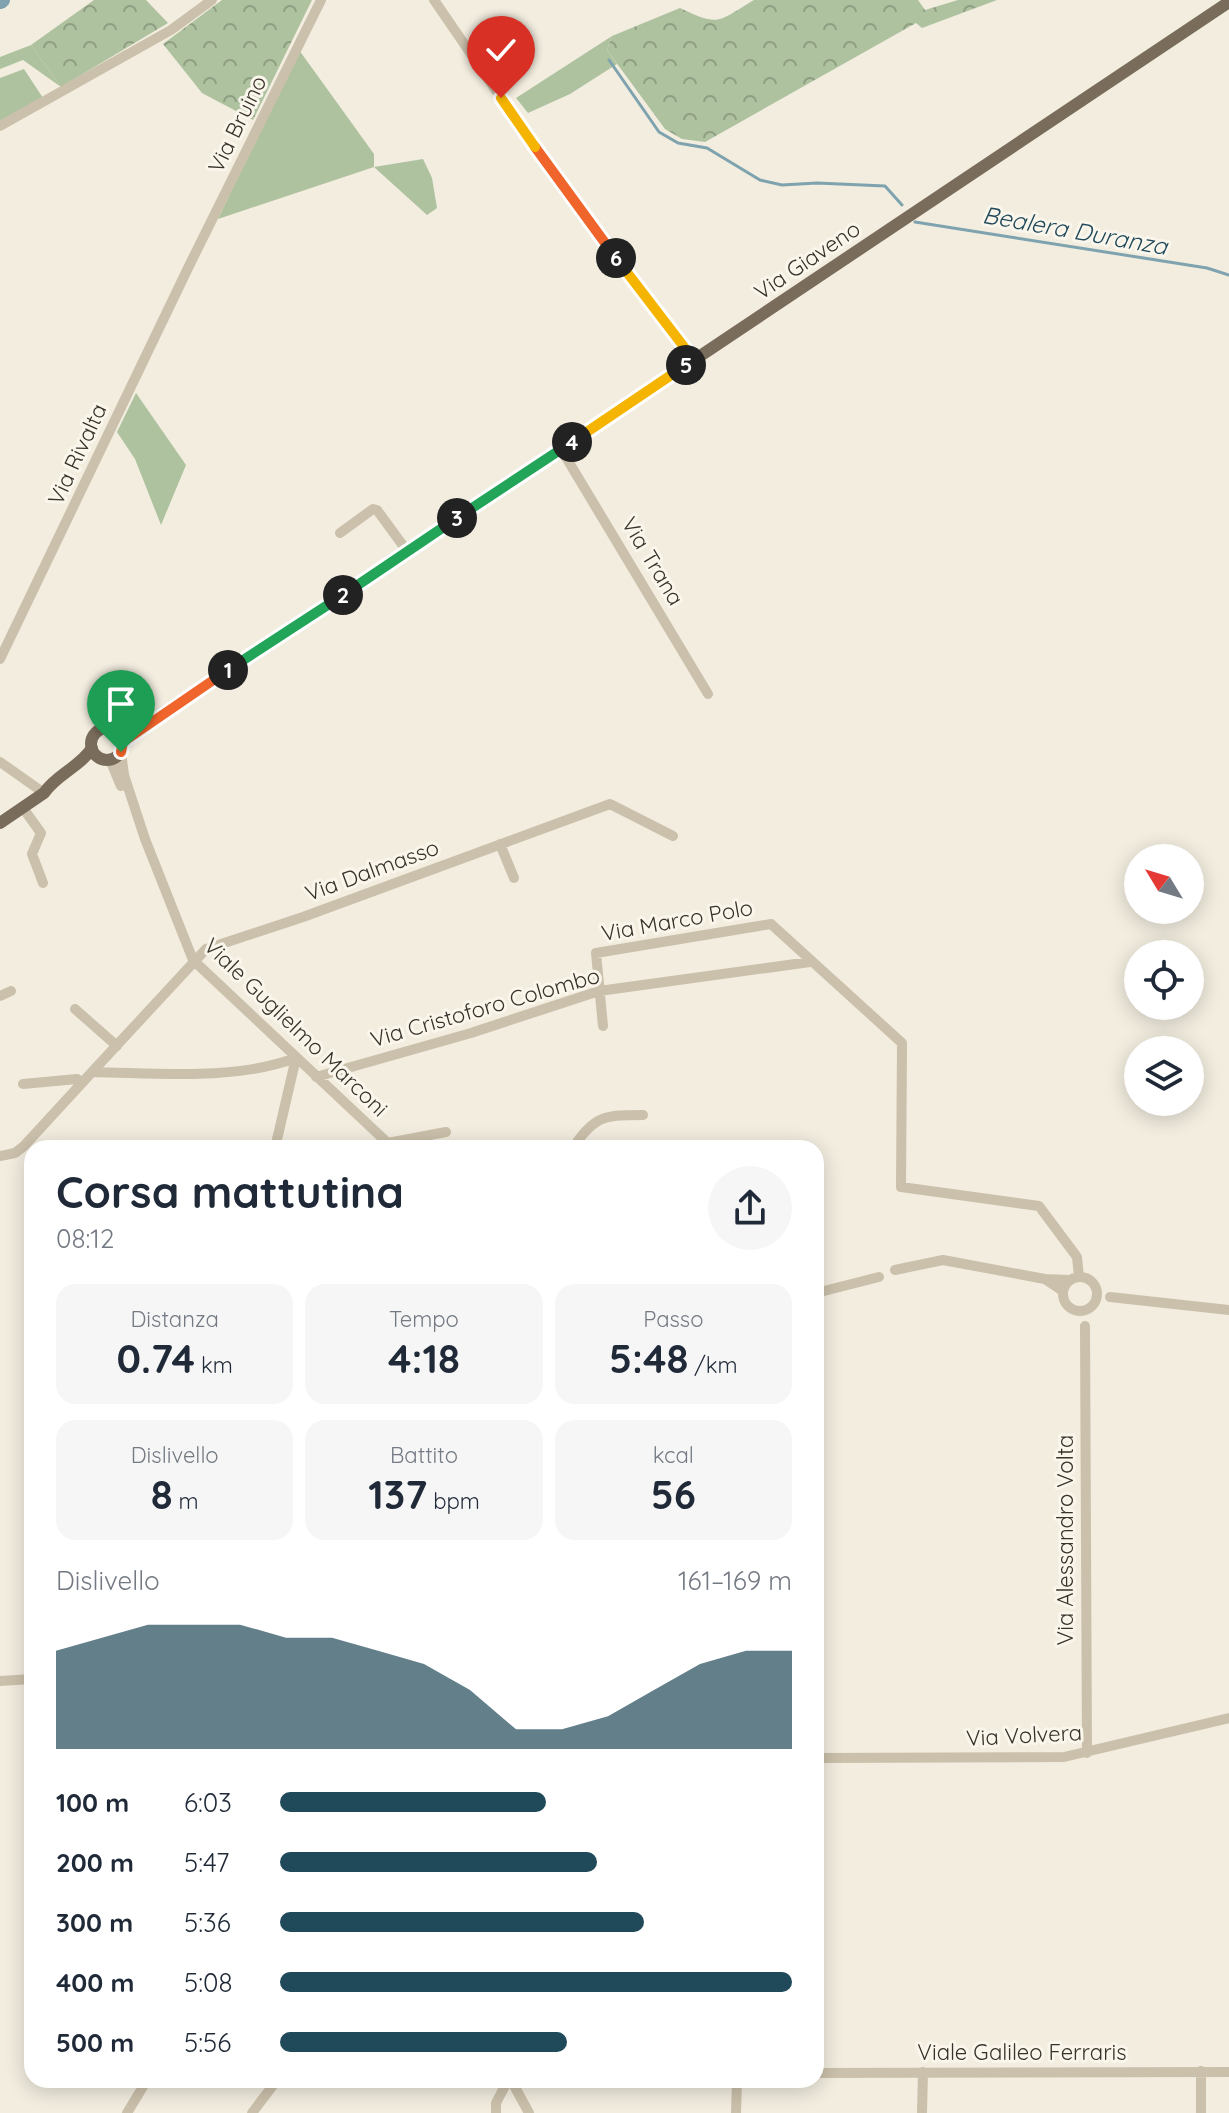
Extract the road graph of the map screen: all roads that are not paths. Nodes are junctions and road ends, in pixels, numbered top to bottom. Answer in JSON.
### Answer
{"nodes":[{"id":1,"x":212,"y":0,"type":"edge"},
{"id":2,"x":321,"y":0,"type":"edge"},
{"id":3,"x":434,"y":0,"type":"edge"},
{"id":4,"x":1229,"y":2,"type":"edge"},
{"id":5,"x":0,"y":126,"type":"edge"},
{"id":6,"x":189,"y":266,"type":"joint"},
{"id":7,"x":694,"y":360,"type":"junction"},
{"id":8,"x":561,"y":449,"type":"junction"},
{"id":9,"x":340,"y":533,"type":"dead end"},
{"id":10,"x":407,"y":551,"type":"junction"},
{"id":11,"x":0,"y":659,"type":"edge"},
{"id":12,"x":708,"y":694,"type":"dead end"},
{"id":13,"x":92,"y":748,"type":"junction"},
{"id":14,"x":115,"y":749,"type":"junction"},
{"id":15,"x":0,"y":762,"type":"edge"},
{"id":16,"x":44,"y":793,"type":"junction"},
{"id":17,"x":23,"y":808,"type":"junction"},
{"id":18,"x":0,"y":823,"type":"edge"},
{"id":19,"x":673,"y":836,"type":"dead end"},
{"id":20,"x":500,"y":844,"type":"junction"},
{"id":21,"x":514,"y":878,"type":"dead end"},
{"id":22,"x":43,"y":883,"type":"dead end"},
{"id":23,"x":193,"y":960,"type":"junction"},
{"id":24,"x":810,"y":962,"type":"junction"},
{"id":25,"x":599,"y":991,"type":"junction"},
{"id":26,"x":75,"y":1009,"type":"dead end"},
{"id":27,"x":603,"y":1026,"type":"dead end"},
{"id":28,"x":117,"y":1046,"type":"junction"},
{"id":29,"x":296,"y":1058,"type":"junction"},
{"id":30,"x":92,"y":1072,"type":"junction"},
{"id":31,"x":316,"y":1077,"type":"junction"},
{"id":32,"x":82,"y":1083,"type":"junction"},
{"id":33,"x":23,"y":1084,"type":"dead end"},
{"id":34,"x":643,"y":1115,"type":"dead end"},
{"id":35,"x":446,"y":1132,"type":"dead end"},
{"id":36,"x":30,"y":1140,"type":"edge"},
{"id":37,"x":277,"y":1140,"type":"edge"},
{"id":38,"x":385,"y":1140,"type":"edge"},
{"id":39,"x":412,"y":1140,"type":"edge"},
{"id":40,"x":578,"y":1140,"type":"edge"},
{"id":41,"x":24,"y":1146,"type":"edge"},
{"id":42,"x":0,"y":1156,"type":"edge"},
{"id":43,"x":895,"y":1270,"type":"dead end"},
{"id":44,"x":879,"y":1277,"type":"dead end"},
{"id":45,"x":1045,"y":1279,"type":"junction"},
{"id":46,"x":1074,"y":1279,"type":"junction"},
{"id":47,"x":824,"y":1291,"type":"edge"},
{"id":48,"x":1063,"y":1291,"type":"junction"},
{"id":49,"x":1093,"y":1300,"type":"junction"},
{"id":50,"x":1073,"y":1309,"type":"junction"},
{"id":51,"x":1229,"y":1310,"type":"edge"},
{"id":52,"x":1085,"y":1326,"type":"junction"},
{"id":53,"x":24,"y":1680,"type":"edge"},
{"id":54,"x":0,"y":1681,"type":"edge"},
{"id":55,"x":1229,"y":1718,"type":"edge"},
{"id":56,"x":1087,"y":1753,"type":"junction"},
{"id":57,"x":824,"y":1758,"type":"edge"},
{"id":58,"x":1201,"y":2071,"type":"junction"},
{"id":59,"x":923,"y":2072,"type":"junction"},
{"id":60,"x":1229,"y":2072,"type":"edge"},
{"id":61,"x":824,"y":2073,"type":"edge"},
{"id":62,"x":142,"y":2088,"type":"edge"},
{"id":63,"x":272,"y":2088,"type":"edge"},
{"id":64,"x":505,"y":2088,"type":"edge"},
{"id":65,"x":515,"y":2088,"type":"edge"},
{"id":66,"x":737,"y":2088,"type":"edge"},
{"id":67,"x":127,"y":2113,"type":"edge"},
{"id":68,"x":252,"y":2113,"type":"edge"},
{"id":69,"x":496,"y":2113,"type":"edge"},
{"id":70,"x":529,"y":2113,"type":"edge"},
{"id":71,"x":736,"y":2113,"type":"edge"},
{"id":72,"x":922,"y":2113,"type":"edge"},
{"id":73,"x":1201,"y":2113,"type":"edge"}],
"edges":[{"from":1,"to":5,"type":"street"},
{"from":2,"to":6,"type":"street","name":"Via Bruino"},
{"from":3,"to":7,"type":"street"},
{"from":4,"to":7,"type":"main road","name":"Via Giaveno"},
{"from":6,"to":11,"type":"street","name":"Via Rivalta"},
{"from":7,"to":8,"type":"main road","name":"Via Giaveno"},
{"from":8,"to":10,"type":"main road","name":"Via Giaveno"},
{"from":8,"to":12,"type":"street","name":"Via Trana"},
{"from":9,"to":10,"type":"street"},
{"from":10,"to":14,"type":"main road","name":"Via Giaveno"},
{"from":13,"to":14,"type":"main road"},
{"from":13,"to":14,"type":"main road"},
{"from":13,"to":16,"type":"main road"},
{"from":14,"to":16,"type":"main road"},
{"from":14,"to":23,"type":"street","name":"Viale Guglielmo Marconi"},
{"from":15,"to":16,"type":"street"},
{"from":16,"to":17,"type":"main road"},
{"from":17,"to":18,"type":"main road"},
{"from":17,"to":22,"type":"street"},
{"from":19,"to":20,"type":"street","name":"Via Dalmasso"},
{"from":20,"to":21,"type":"street"},
{"from":20,"to":23,"type":"street","name":"Via Dalmasso"},
{"from":23,"to":28,"type":"street","name":"Via Dalmasso"},
{"from":23,"to":29,"type":"street","name":"Viale Guglielmo Marconi"},
{"from":24,"to":25,"type":"street","name":"Via Cristoforo Colombo"},
{"from":24,"to":25,"type":"street","name":"Via Marco Polo"},
{"from":24,"to":46,"type":"street","name":"Via Marco Polo"},
{"from":25,"to":27,"type":"street","name":"Via Marco Polo"},
{"from":25,"to":31,"type":"street","name":"Via Cristoforo Colombo"},
{"from":26,"to":28,"type":"street"},
{"from":28,"to":30,"type":"street","name":"Via Dalmasso"},
{"from":29,"to":30,"type":"street"},
{"from":29,"to":31,"type":"street","name":"Viale Guglielmo Marconi"},
{"from":29,"to":37,"type":"street"},
{"from":30,"to":32,"type":"street","name":"Via Dalmasso"},
{"from":31,"to":38,"type":"street","name":"Viale Guglielmo Marconi"},
{"from":32,"to":33,"type":"street"},
{"from":32,"to":36,"type":"street","name":"Via Dalmasso"},
{"from":34,"to":40,"type":"street"},
{"from":35,"to":39,"type":"street"},
{"from":41,"to":42,"type":"street","name":"Via Dalmasso"},
{"from":43,"to":45,"type":"street"},
{"from":44,"to":47,"type":"street"},
{"from":45,"to":46,"type":"street"},
{"from":45,"to":48,"type":"street"},
{"from":46,"to":48,"type":"street"},
{"from":46,"to":49,"type":"street"},
{"from":48,"to":50,"type":"street"},
{"from":49,"to":50,"type":"street"},
{"from":49,"to":51,"type":"street"},
{"from":49,"to":52,"type":"street","name":"Via Alessandro Volta"},
{"from":50,"to":52,"type":"street"},
{"from":52,"to":56,"type":"street","name":"Via Alessandro Volta"},
{"from":53,"to":54,"type":"street"},
{"from":55,"to":56,"type":"street","name":"Via Volvera"},
{"from":56,"to":57,"type":"street","name":"Via Volvera"},
{"from":58,"to":59,"type":"street","name":"Viale Galileo Ferraris"},
{"from":58,"to":60,"type":"street","name":"Viale Galileo Ferraris"},
{"from":58,"to":73,"type":"street"},
{"from":59,"to":61,"type":"street","name":"Viale Galileo Ferraris"},
{"from":59,"to":72,"type":"street"},
{"from":62,"to":67,"type":"street"},
{"from":63,"to":68,"type":"street"},
{"from":64,"to":69,"type":"street"},
{"from":65,"to":70,"type":"street"},
{"from":66,"to":71,"type":"street"}]}
